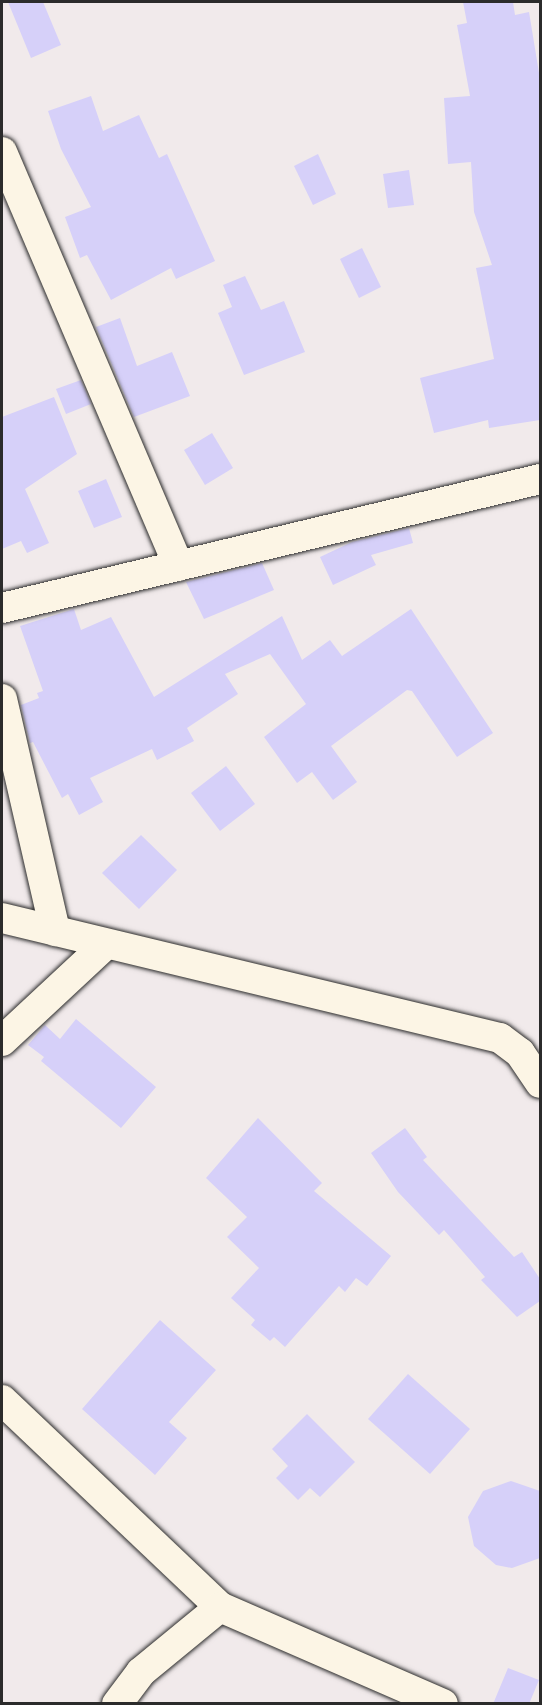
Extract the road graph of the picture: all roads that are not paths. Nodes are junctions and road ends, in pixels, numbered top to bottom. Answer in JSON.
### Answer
{"nodes":[{"id":1,"x":2,"y":152,"type":"edge"},
{"id":2,"x":540,"y":479,"type":"edge"},
{"id":3,"x":179,"y":566,"type":"junction"},
{"id":4,"x":2,"y":608,"type":"edge"},
{"id":5,"x":2,"y":699,"type":"edge"},
{"id":6,"x":2,"y":918,"type":"edge"},
{"id":7,"x":55,"y":931,"type":"junction"},
{"id":8,"x":106,"y":944,"type":"junction"},
{"id":9,"x":2,"y":1041,"type":"edge"},
{"id":10,"x":540,"y":1083,"type":"edge"},
{"id":11,"x":2,"y":1400,"type":"edge"},
{"id":12,"x":220,"y":1607,"type":"junction"},
{"id":13,"x":428,"y":1700,"type":"edge"},
{"id":14,"x":117,"y":1704,"type":"edge"}],
"edges":[{"from":1,"to":3,"type":"street"},
{"from":2,"to":3,"type":"street"},
{"from":3,"to":4,"type":"street"},
{"from":5,"to":7,"type":"street"},
{"from":6,"to":7,"type":"street"},
{"from":7,"to":8,"type":"street"},
{"from":8,"to":9,"type":"street"},
{"from":8,"to":10,"type":"street"},
{"from":11,"to":12,"type":"street"},
{"from":12,"to":13,"type":"street"},
{"from":12,"to":14,"type":"street"}]}
